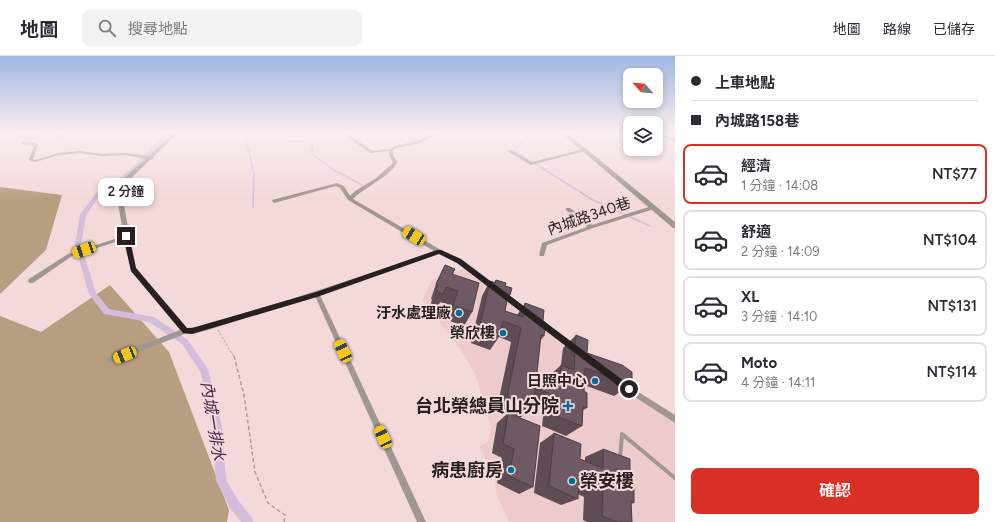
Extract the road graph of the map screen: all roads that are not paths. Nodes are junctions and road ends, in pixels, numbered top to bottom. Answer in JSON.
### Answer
{"nodes":[{"id":1,"x":33,"y":154,"type":"edge"},
{"id":2,"x":62,"y":154,"type":"edge"},
{"id":3,"x":92,"y":154,"type":"edge"},
{"id":4,"x":154,"y":154,"type":"edge"},
{"id":5,"x":390,"y":154,"type":"edge"},
{"id":6,"x":514,"y":154,"type":"edge"},
{"id":7,"x":570,"y":154,"type":"edge"},
{"id":8,"x":588,"y":154,"type":"edge"},
{"id":9,"x":150,"y":158,"type":"junction"},
{"id":10,"x":350,"y":199,"type":"junction"},
{"id":11,"x":274,"y":201,"type":"dead end"},
{"id":12,"x":652,"y":208,"type":"junction"},
{"id":13,"x":568,"y":209,"type":"dead end"},
{"id":14,"x":675,"y":226,"type":"edge"},
{"id":15,"x":591,"y":227,"type":"junction"},
{"id":16,"x":126,"y":236,"type":"junction"},
{"id":17,"x":439,"y":252,"type":"junction"},
{"id":18,"x":542,"y":255,"type":"dead end"},
{"id":19,"x":30,"y":281,"type":"dead end"},
{"id":20,"x":317,"y":294,"type":"junction"},
{"id":21,"x":531,"y":316,"type":"edge"},
{"id":22,"x":537,"y":320,"type":"edge"},
{"id":23,"x":183,"y":332,"type":"junction"},
{"id":24,"x":580,"y":352,"type":"edge"},
{"id":25,"x":110,"y":360,"type":"dead end"},
{"id":26,"x":617,"y":380,"type":"edge"},
{"id":27,"x":675,"y":419,"type":"edge"},
{"id":28,"x":620,"y":467,"type":"edge"},
{"id":29,"x":675,"y":478,"type":"edge"},
{"id":30,"x":422,"y":522,"type":"edge"}],
"edges":[{"from":1,"to":2,"type":"street"},
{"from":3,"to":9,"type":"street"},
{"from":4,"to":9,"type":"street"},
{"from":5,"to":10,"type":"street"},
{"from":6,"to":7,"type":"street"},
{"from":8,"to":12,"type":"street"},
{"from":9,"to":16,"type":"street"},
{"from":10,"to":11,"type":"street"},
{"from":10,"to":17,"type":"street"},
{"from":12,"to":14,"type":"street"},
{"from":12,"to":15,"type":"street","name":"內城路340巷"},
{"from":13,"to":15,"type":"street"},
{"from":15,"to":18,"type":"street","name":"內城路340巷"},
{"from":16,"to":19,"type":"street"},
{"from":16,"to":23,"type":"street"},
{"from":17,"to":20,"type":"street"},
{"from":17,"to":21,"type":"street"},
{"from":20,"to":23,"type":"street"},
{"from":20,"to":30,"type":"street"},
{"from":22,"to":24,"type":"street"},
{"from":23,"to":25,"type":"street"},
{"from":26,"to":27,"type":"street"},
{"from":28,"to":29,"type":"lane"}]}
